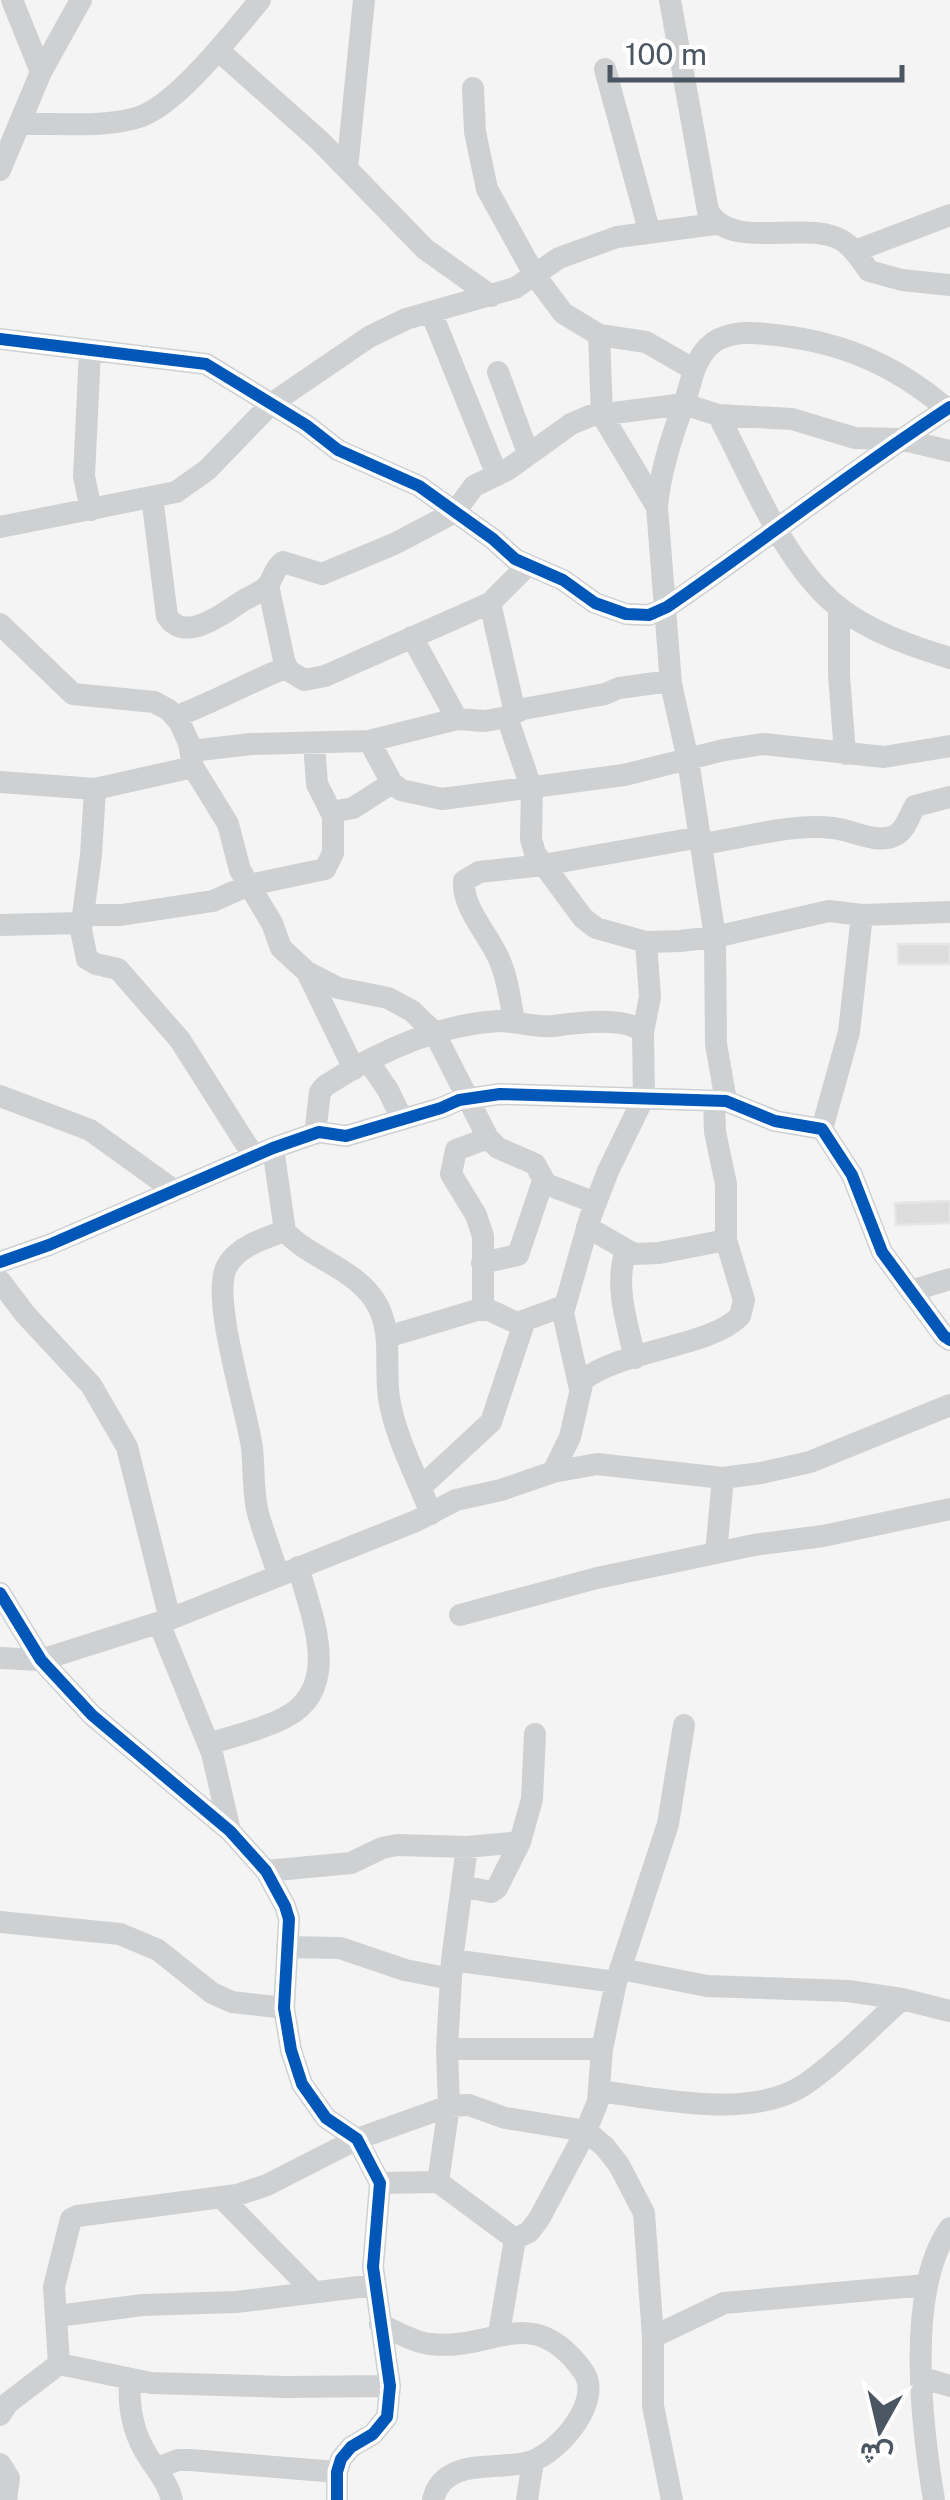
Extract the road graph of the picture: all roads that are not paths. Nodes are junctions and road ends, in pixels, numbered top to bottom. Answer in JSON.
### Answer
{"nodes":[{"id":1,"x":12,"y":0,"type":"edge"},
{"id":2,"x":81,"y":0,"type":"edge"},
{"id":3,"x":260,"y":0,"type":"edge"},
{"id":4,"x":364,"y":0,"type":"edge"},
{"id":5,"x":670,"y":0,"type":"edge"},
{"id":6,"x":218,"y":50,"type":"junction"},
{"id":7,"x":604,"y":69,"type":"dead end"},
{"id":8,"x":40,"y":72,"type":"junction"},
{"id":9,"x":473,"y":88,"type":"dead end"},
{"id":10,"x":19,"y":124,"type":"junction"},
{"id":11,"x":347,"y":169,"type":"junction"},
{"id":12,"x":0,"y":170,"type":"edge"},
{"id":13,"x":950,"y":215,"type":"edge"},
{"id":14,"x":715,"y":224,"type":"junction"},
{"id":15,"x":649,"y":230,"type":"junction"},
{"id":16,"x":855,"y":251,"type":"junction"},
{"id":17,"x":534,"y":274,"type":"junction"},
{"id":18,"x":950,"y":285,"type":"edge"},
{"id":19,"x":491,"y":296,"type":"junction"},
{"id":20,"x":431,"y":312,"type":"junction"},
{"id":21,"x":599,"y":334,"type":"junction"},
{"id":22,"x":0,"y":339,"type":"edge"},
{"id":23,"x":90,"y":352,"type":"junction"},
{"id":24,"x":693,"y":369,"type":"junction"},
{"id":25,"x":498,"y":372,"type":"dead end"},
{"id":26,"x":270,"y":404,"type":"junction"},
{"id":27,"x":684,"y":404,"type":"junction"},
{"id":28,"x":948,"y":408,"type":"edge"},
{"id":29,"x":602,"y":414,"type":"junction"},
{"id":30,"x":718,"y":415,"type":"junction"},
{"id":31,"x":900,"y":439,"type":"junction"},
{"id":32,"x":950,"y":451,"type":"edge"},
{"id":33,"x":528,"y":454,"type":"junction"},
{"id":34,"x":497,"y":475,"type":"junction"},
{"id":35,"x":152,"y":497,"type":"junction"},
{"id":36,"x":657,"y":507,"type":"junction"},
{"id":37,"x":91,"y":510,"type":"junction"},
{"id":38,"x":455,"y":512,"type":"junction"},
{"id":39,"x":0,"y":527,"type":"edge"},
{"id":40,"x":778,"y":531,"type":"junction"},
{"id":41,"x":528,"y":565,"type":"junction"},
{"id":42,"x":268,"y":585,"type":"junction"},
{"id":43,"x":490,"y":603,"type":"junction"},
{"id":44,"x":667,"y":607,"type":"junction"},
{"id":45,"x":839,"y":607,"type":"junction"},
{"id":46,"x":0,"y":624,"type":"edge"},
{"id":47,"x":412,"y":637,"type":"junction"},
{"id":48,"x":950,"y":658,"type":"edge"},
{"id":49,"x":287,"y":667,"type":"junction"},
{"id":50,"x":670,"y":681,"type":"junction"},
{"id":51,"x":511,"y":715,"type":"junction"},
{"id":52,"x":174,"y":716,"type":"junction"},
{"id":53,"x":457,"y":719,"type":"junction"},
{"id":54,"x":369,"y":741,"type":"junction"},
{"id":55,"x":314,"y":744,"type":"junction"},
{"id":56,"x":950,"y":746,"type":"edge"},
{"id":57,"x":844,"y":754,"type":"junction"},
{"id":58,"x":192,"y":759,"type":"junction"},
{"id":59,"x":688,"y":760,"type":"junction"},
{"id":60,"x":0,"y":782,"type":"edge"},
{"id":61,"x":392,"y":783,"type":"junction"},
{"id":62,"x":95,"y":789,"type":"junction"},
{"id":63,"x":532,"y":790,"type":"junction"},
{"id":64,"x":950,"y":796,"type":"edge"},
{"id":65,"x":333,"y":816,"type":"junction"},
{"id":66,"x":702,"y":840,"type":"junction"},
{"id":67,"x":543,"y":865,"type":"junction"},
{"id":68,"x":249,"y":885,"type":"junction"},
{"id":69,"x":950,"y":912,"type":"edge"},
{"id":70,"x":862,"y":915,"type":"junction"},
{"id":71,"x":82,"y":919,"type":"junction"},
{"id":72,"x":0,"y":925,"type":"edge"},
{"id":73,"x":715,"y":937,"type":"junction"},
{"id":74,"x":646,"y":942,"type":"junction"},
{"id":75,"x":307,"y":972,"type":"junction"},
{"id":76,"x":514,"y":1021,"type":"junction"},
{"id":77,"x":434,"y":1032,"type":"junction"},
{"id":78,"x":643,"y":1032,"type":"junction"},
{"id":79,"x":361,"y":1065,"type":"junction"},
{"id":80,"x":0,"y":1096,"type":"edge"},
{"id":81,"x":644,"y":1097,"type":"junction"},
{"id":82,"x":466,"y":1100,"type":"junction"},
{"id":83,"x":720,"y":1101,"type":"junction"},
{"id":84,"x":402,"y":1119,"type":"junction"},
{"id":85,"x":822,"y":1130,"type":"junction"},
{"id":86,"x":315,"y":1134,"type":"junction"},
{"id":87,"x":488,"y":1138,"type":"junction"},
{"id":88,"x":263,"y":1151,"type":"junction"},
{"id":89,"x":543,"y":1181,"type":"junction"},
{"id":90,"x":172,"y":1189,"type":"junction"},
{"id":91,"x":596,"y":1203,"type":"junction"},
{"id":92,"x":587,"y":1227,"type":"junction"},
{"id":93,"x":285,"y":1231,"type":"junction"},
{"id":94,"x":726,"y":1240,"type":"junction"},
{"id":95,"x":626,"y":1250,"type":"junction"},
{"id":96,"x":0,"y":1262,"type":"edge"},
{"id":97,"x":482,"y":1262,"type":"junction"},
{"id":98,"x":950,"y":1278,"type":"edge"},
{"id":99,"x":0,"y":1281,"type":"edge"},
{"id":100,"x":911,"y":1291,"type":"junction"},
{"id":101,"x":564,"y":1306,"type":"junction"},
{"id":102,"x":482,"y":1310,"type":"junction"},
{"id":103,"x":524,"y":1320,"type":"junction"},
{"id":104,"x":387,"y":1337,"type":"junction"},
{"id":105,"x":950,"y":1340,"type":"edge"},
{"id":106,"x":634,"y":1358,"type":"junction"},
{"id":107,"x":580,"y":1389,"type":"junction"},
{"id":108,"x":950,"y":1405,"type":"edge"},
{"id":109,"x":553,"y":1472,"type":"junction"},
{"id":110,"x":723,"y":1478,"type":"junction"},
{"id":111,"x":421,"y":1487,"type":"junction"},
{"id":112,"x":950,"y":1509,"type":"edge"},
{"id":113,"x":431,"y":1514,"type":"junction"},
{"id":114,"x":716,"y":1553,"type":"junction"},
{"id":115,"x":288,"y":1571,"type":"junction"},
{"id":116,"x":0,"y":1593,"type":"edge"},
{"id":117,"x":460,"y":1615,"type":"dead end"},
{"id":118,"x":165,"y":1621,"type":"junction"},
{"id":119,"x":0,"y":1658,"type":"edge"},
{"id":120,"x":40,"y":1660,"type":"junction"},
{"id":121,"x":684,"y":1725,"type":"dead end"},
{"id":122,"x":535,"y":1734,"type":"dead end"},
{"id":123,"x":209,"y":1744,"type":"junction"},
{"id":124,"x":230,"y":1832,"type":"junction"},
{"id":125,"x":520,"y":1842,"type":"junction"},
{"id":126,"x":467,"y":1847,"type":"junction"},
{"id":127,"x":266,"y":1872,"type":"junction"},
{"id":128,"x":462,"y":1886,"type":"junction"},
{"id":129,"x":0,"y":1922,"type":"edge"},
{"id":130,"x":287,"y":1947,"type":"junction"},
{"id":131,"x":452,"y":1969,"type":"junction"},
{"id":132,"x":618,"y":1976,"type":"junction"},
{"id":133,"x":902,"y":1999,"type":"junction"},
{"id":134,"x":284,"y":2008,"type":"junction"},
{"id":135,"x":950,"y":2011,"type":"edge"},
{"id":136,"x":447,"y":2048,"type":"junction"},
{"id":137,"x":602,"y":2049,"type":"junction"},
{"id":138,"x":600,"y":2091,"type":"junction"},
{"id":139,"x":448,"y":2106,"type":"junction"},
{"id":140,"x":586,"y":2131,"type":"junction"},
{"id":141,"x":356,"y":2138,"type":"junction"},
{"id":142,"x":438,"y":2182,"type":"junction"},
{"id":143,"x":380,"y":2183,"type":"junction"},
{"id":144,"x":222,"y":2198,"type":"junction"},
{"id":145,"x":950,"y":2228,"type":"edge"},
{"id":146,"x":515,"y":2239,"type":"junction"},
{"id":147,"x":375,"y":2285,"type":"junction"},
{"id":148,"x":926,"y":2285,"type":"junction"},
{"id":149,"x":314,"y":2292,"type":"junction"},
{"id":150,"x":57,"y":2316,"type":"junction"},
{"id":151,"x":380,"y":2324,"type":"junction"},
{"id":152,"x":499,"y":2334,"type":"junction"},
{"id":153,"x":653,"y":2337,"type":"junction"},
{"id":154,"x":59,"y":2364,"type":"junction"},
{"id":155,"x":923,"y":2378,"type":"junction"},
{"id":156,"x":130,"y":2381,"type":"junction"},
{"id":157,"x":390,"y":2386,"type":"junction"},
{"id":158,"x":950,"y":2386,"type":"edge"},
{"id":159,"x":0,"y":2415,"type":"edge"},
{"id":160,"x":532,"y":2461,"type":"junction"},
{"id":161,"x":0,"y":2464,"type":"edge"},
{"id":162,"x":157,"y":2468,"type":"junction"},
{"id":163,"x":337,"y":2472,"type":"junction"},
{"id":164,"x":6,"y":2500,"type":"edge"},
{"id":165,"x":172,"y":2500,"type":"edge"},
{"id":166,"x":337,"y":2500,"type":"edge"},
{"id":167,"x":432,"y":2500,"type":"edge"},
{"id":168,"x":527,"y":2500,"type":"edge"},
{"id":169,"x":672,"y":2500,"type":"edge"},
{"id":170,"x":934,"y":2500,"type":"edge"}],
"edges":[{"from":1,"to":8,"type":"street"},
{"from":2,"to":8,"type":"street"},
{"from":3,"to":6,"type":"street"},
{"from":4,"to":11,"type":"street"},
{"from":5,"to":14,"type":"street"},
{"from":6,"to":10,"type":"street"},
{"from":6,"to":11,"type":"street"},
{"from":7,"to":15,"type":"street"},
{"from":8,"to":10,"type":"street"},
{"from":9,"to":17,"type":"street"},
{"from":10,"to":12,"type":"street"},
{"from":11,"to":19,"type":"street"},
{"from":13,"to":16,"type":"street"},
{"from":14,"to":15,"type":"street"},
{"from":14,"to":16,"type":"street"},
{"from":15,"to":17,"type":"street"},
{"from":16,"to":18,"type":"street"},
{"from":17,"to":19,"type":"street"},
{"from":17,"to":21,"type":"street"},
{"from":19,"to":20,"type":"street"},
{"from":20,"to":26,"type":"street"},
{"from":20,"to":34,"type":"street"},
{"from":21,"to":24,"type":"street"},
{"from":21,"to":29,"type":"street"},
{"from":22,"to":23,"type":"street"},
{"from":23,"to":26,"type":"street"},
{"from":23,"to":37,"type":"street"},
{"from":24,"to":27,"type":"street"},
{"from":24,"to":28,"type":"street"},
{"from":25,"to":33,"type":"street"},
{"from":26,"to":35,"type":"street"},
{"from":26,"to":38,"type":"street"},
{"from":27,"to":29,"type":"street"},
{"from":27,"to":30,"type":"street"},
{"from":27,"to":36,"type":"street"},
{"from":28,"to":31,"type":"street"},
{"from":29,"to":33,"type":"street"},
{"from":29,"to":36,"type":"street"},
{"from":30,"to":31,"type":"street"},
{"from":30,"to":40,"type":"street"},
{"from":31,"to":32,"type":"street"},
{"from":31,"to":40,"type":"street"},
{"from":33,"to":34,"type":"street"},
{"from":34,"to":38,"type":"street"},
{"from":35,"to":37,"type":"street"},
{"from":35,"to":42,"type":"street"},
{"from":36,"to":44,"type":"street"},
{"from":37,"to":39,"type":"street"},
{"from":38,"to":41,"type":"street"},
{"from":38,"to":42,"type":"street"},
{"from":40,"to":44,"type":"street"},
{"from":40,"to":45,"type":"street"},
{"from":41,"to":43,"type":"street"},
{"from":41,"to":44,"type":"street"},
{"from":42,"to":49,"type":"street"},
{"from":43,"to":47,"type":"street"},
{"from":43,"to":51,"type":"street"},
{"from":44,"to":50,"type":"street"},
{"from":45,"to":48,"type":"street"},
{"from":45,"to":57,"type":"street"},
{"from":46,"to":52,"type":"street"},
{"from":47,"to":49,"type":"street"},
{"from":47,"to":53,"type":"street"},
{"from":49,"to":52,"type":"street"},
{"from":50,"to":51,"type":"street"},
{"from":50,"to":59,"type":"street"},
{"from":51,"to":53,"type":"street"},
{"from":51,"to":63,"type":"street"},
{"from":52,"to":58,"type":"street"},
{"from":53,"to":54,"type":"street"},
{"from":54,"to":55,"type":"street"},
{"from":54,"to":61,"type":"street"},
{"from":55,"to":58,"type":"street"},
{"from":55,"to":65,"type":"street"},
{"from":56,"to":57,"type":"street"},
{"from":57,"to":59,"type":"street"},
{"from":58,"to":62,"type":"street"},
{"from":58,"to":68,"type":"street"},
{"from":59,"to":63,"type":"street"},
{"from":59,"to":66,"type":"street"},
{"from":60,"to":62,"type":"street"},
{"from":61,"to":63,"type":"street"},
{"from":61,"to":65,"type":"street"},
{"from":62,"to":71,"type":"street"},
{"from":63,"to":67,"type":"street"},
{"from":64,"to":66,"type":"street"},
{"from":65,"to":68,"type":"street"},
{"from":66,"to":67,"type":"street"},
{"from":66,"to":73,"type":"street"},
{"from":67,"to":74,"type":"street"},
{"from":67,"to":76,"type":"street"},
{"from":68,"to":71,"type":"street"},
{"from":68,"to":75,"type":"street"},
{"from":69,"to":70,"type":"street"},
{"from":70,"to":73,"type":"street"},
{"from":70,"to":85,"type":"street"},
{"from":71,"to":72,"type":"street"},
{"from":71,"to":88,"type":"street"},
{"from":73,"to":74,"type":"street"},
{"from":73,"to":83,"type":"street"},
{"from":74,"to":78,"type":"street"},
{"from":75,"to":77,"type":"street"},
{"from":75,"to":79,"type":"street"},
{"from":76,"to":77,"type":"street"},
{"from":76,"to":78,"type":"street"},
{"from":77,"to":79,"type":"street"},
{"from":77,"to":82,"type":"street"},
{"from":78,"to":81,"type":"street"},
{"from":79,"to":84,"type":"street"},
{"from":79,"to":86,"type":"street"},
{"from":80,"to":90,"type":"street"},
{"from":81,"to":82,"type":"street"},
{"from":81,"to":83,"type":"street"},
{"from":81,"to":91,"type":"street"},
{"from":82,"to":84,"type":"street"},
{"from":82,"to":87,"type":"street"},
{"from":83,"to":85,"type":"street"},
{"from":83,"to":94,"type":"street"},
{"from":84,"to":86,"type":"street"},
{"from":85,"to":100,"type":"street"},
{"from":86,"to":88,"type":"street"},
{"from":87,"to":89,"type":"street"},
{"from":87,"to":97,"type":"street"},
{"from":88,"to":90,"type":"street"},
{"from":88,"to":93,"type":"street"},
{"from":89,"to":91,"type":"street"},
{"from":89,"to":97,"type":"street"},
{"from":90,"to":96,"type":"street"},
{"from":91,"to":92,"type":"street"},
{"from":92,"to":95,"type":"street"},
{"from":92,"to":101,"type":"street"},
{"from":93,"to":104,"type":"street"},
{"from":93,"to":115,"type":"street"},
{"from":94,"to":95,"type":"street"},
{"from":94,"to":106,"type":"street"},
{"from":95,"to":106,"type":"street"},
{"from":97,"to":102,"type":"street"},
{"from":98,"to":100,"type":"street"},
{"from":99,"to":118,"type":"street"},
{"from":100,"to":105,"type":"street"},
{"from":101,"to":103,"type":"street"},
{"from":101,"to":107,"type":"street"},
{"from":102,"to":103,"type":"street"},
{"from":102,"to":104,"type":"street"},
{"from":103,"to":111,"type":"street"},
{"from":104,"to":111,"type":"street"},
{"from":106,"to":107,"type":"street"},
{"from":107,"to":109,"type":"street"},
{"from":108,"to":110,"type":"street"},
{"from":109,"to":110,"type":"street"},
{"from":109,"to":113,"type":"street"},
{"from":110,"to":114,"type":"street"},
{"from":111,"to":113,"type":"street"},
{"from":112,"to":114,"type":"street"},
{"from":113,"to":115,"type":"street"},
{"from":114,"to":117,"type":"street"},
{"from":115,"to":118,"type":"street"},
{"from":115,"to":123,"type":"street"},
{"from":116,"to":120,"type":"street"},
{"from":118,"to":120,"type":"street"},
{"from":118,"to":123,"type":"street"},
{"from":119,"to":120,"type":"street"},
{"from":120,"to":124,"type":"street"},
{"from":121,"to":132,"type":"street"},
{"from":122,"to":125,"type":"street"},
{"from":123,"to":124,"type":"street"},
{"from":124,"to":127,"type":"street"},
{"from":125,"to":126,"type":"street"},
{"from":125,"to":128,"type":"street"},
{"from":126,"to":127,"type":"street"},
{"from":126,"to":128,"type":"street"},
{"from":127,"to":130,"type":"street"},
{"from":128,"to":131,"type":"street"},
{"from":129,"to":134,"type":"street"},
{"from":130,"to":131,"type":"street"},
{"from":130,"to":134,"type":"street"},
{"from":131,"to":132,"type":"street"},
{"from":131,"to":136,"type":"street"},
{"from":132,"to":133,"type":"street"},
{"from":132,"to":137,"type":"street"},
{"from":133,"to":135,"type":"street"},
{"from":133,"to":138,"type":"street"},
{"from":134,"to":141,"type":"street"},
{"from":136,"to":137,"type":"street"},
{"from":136,"to":139,"type":"street"},
{"from":137,"to":138,"type":"street"},
{"from":138,"to":140,"type":"street"},
{"from":139,"to":140,"type":"street"},
{"from":139,"to":141,"type":"street"},
{"from":139,"to":142,"type":"street"},
{"from":140,"to":146,"type":"street"},
{"from":140,"to":153,"type":"street"},
{"from":141,"to":143,"type":"street"},
{"from":141,"to":144,"type":"street"},
{"from":142,"to":143,"type":"street"},
{"from":142,"to":146,"type":"street"},
{"from":143,"to":147,"type":"street"},
{"from":144,"to":149,"type":"street"},
{"from":144,"to":150,"type":"street"},
{"from":145,"to":148,"type":"street"},
{"from":146,"to":152,"type":"street"},
{"from":147,"to":149,"type":"street"},
{"from":147,"to":151,"type":"street"},
{"from":148,"to":153,"type":"street"},
{"from":148,"to":155,"type":"street"},
{"from":149,"to":150,"type":"street"},
{"from":150,"to":154,"type":"street"},
{"from":151,"to":152,"type":"street"},
{"from":151,"to":157,"type":"street"},
{"from":152,"to":160,"type":"street"},
{"from":153,"to":169,"type":"street"},
{"from":154,"to":156,"type":"street"},
{"from":154,"to":159,"type":"street"},
{"from":155,"to":158,"type":"street"},
{"from":155,"to":170,"type":"street"},
{"from":156,"to":157,"type":"street"},
{"from":156,"to":162,"type":"street"},
{"from":157,"to":163,"type":"street"},
{"from":160,"to":167,"type":"street"},
{"from":160,"to":168,"type":"street"},
{"from":161,"to":164,"type":"street"},
{"from":162,"to":163,"type":"street"},
{"from":162,"to":165,"type":"street"},
{"from":163,"to":166,"type":"street"}]}
